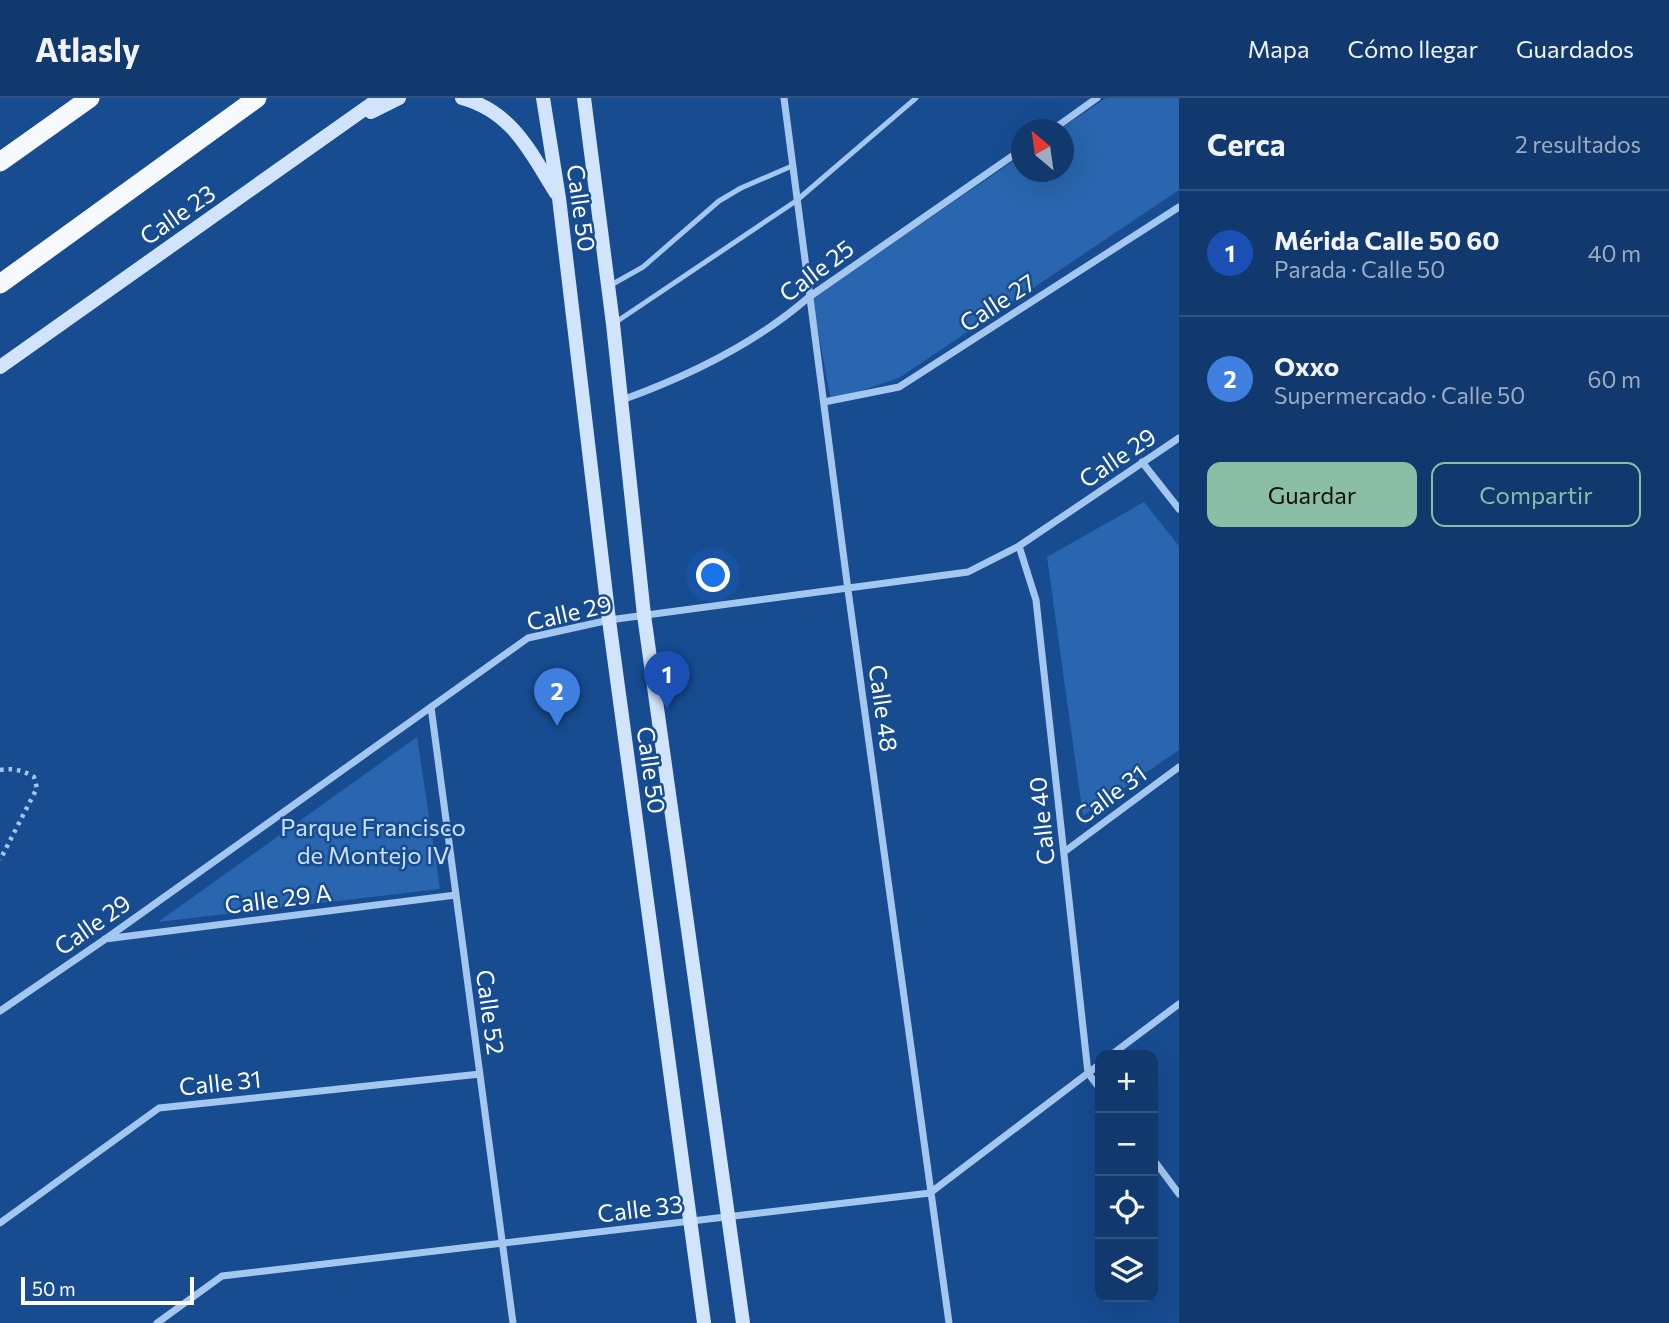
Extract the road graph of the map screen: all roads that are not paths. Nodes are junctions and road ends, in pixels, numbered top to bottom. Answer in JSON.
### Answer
{"nodes":[{"id":1,"x":90,"y":98,"type":"edge"},
{"id":2,"x":257,"y":98,"type":"edge"},
{"id":3,"x":380,"y":98,"type":"edge"},
{"id":4,"x":399,"y":98,"type":"edge"},
{"id":5,"x":462,"y":98,"type":"edge"},
{"id":6,"x":543,"y":98,"type":"edge"},
{"id":7,"x":584,"y":98,"type":"edge"},
{"id":8,"x":784,"y":98,"type":"edge"},
{"id":9,"x":916,"y":98,"type":"edge"},
{"id":10,"x":1097,"y":98,"type":"edge"},
{"id":11,"x":1067,"y":119,"type":"edge"},
{"id":12,"x":329,"y":133,"type":"junction"},
{"id":13,"x":1011,"y":157,"type":"edge"},
{"id":14,"x":0,"y":162,"type":"edge"},
{"id":15,"x":792,"y":166,"type":"junction"},
{"id":16,"x":559,"y":198,"type":"junction"},
{"id":17,"x":796,"y":201,"type":"junction"},
{"id":18,"x":1178,"y":210,"type":"edge"},
{"id":19,"x":0,"y":284,"type":"edge"},
{"id":20,"x":609,"y":286,"type":"junction"},
{"id":21,"x":809,"y":296,"type":"junction"},
{"id":22,"x":613,"y":324,"type":"junction"},
{"id":23,"x":0,"y":368,"type":"edge"},
{"id":24,"x":622,"y":400,"type":"junction"},
{"id":25,"x":824,"y":402,"type":"junction"},
{"id":26,"x":1179,"y":438,"type":"edge"},
{"id":27,"x":1142,"y":462,"type":"junction"},
{"id":28,"x":1179,"y":509,"type":"edge"},
{"id":29,"x":1019,"y":546,"type":"junction"},
{"id":30,"x":848,"y":590,"type":"junction"},
{"id":31,"x":645,"y":615,"type":"junction"},
{"id":32,"x":609,"y":620,"type":"junction"},
{"id":33,"x":431,"y":706,"type":"junction"},
{"id":34,"x":1179,"y":767,"type":"edge"},
{"id":35,"x":1064,"y":852,"type":"junction"},
{"id":36,"x":456,"y":895,"type":"junction"},
{"id":37,"x":104,"y":940,"type":"junction"},
{"id":38,"x":1179,"y":1004,"type":"edge"},
{"id":39,"x":0,"y":1011,"type":"edge"},
{"id":40,"x":1118,"y":1050,"type":"edge"},
{"id":41,"x":1095,"y":1067,"type":"edge"},
{"id":42,"x":1088,"y":1073,"type":"junction"},
{"id":43,"x":480,"y":1074,"type":"junction"},
{"id":44,"x":1095,"y":1082,"type":"edge"},
{"id":45,"x":1158,"y":1166,"type":"edge"},
{"id":46,"x":930,"y":1193,"type":"junction"},
{"id":47,"x":1179,"y":1194,"type":"edge"},
{"id":48,"x":727,"y":1217,"type":"junction"},
{"id":49,"x":690,"y":1221,"type":"junction"},
{"id":50,"x":0,"y":1223,"type":"edge"},
{"id":51,"x":503,"y":1244,"type":"junction"},
{"id":52,"x":157,"y":1323,"type":"edge"},
{"id":53,"x":513,"y":1323,"type":"edge"},
{"id":54,"x":704,"y":1323,"type":"edge"},
{"id":55,"x":743,"y":1323,"type":"edge"},
{"id":56,"x":949,"y":1323,"type":"edge"}],
"edges":[{"from":1,"to":14,"type":"highway"},
{"from":2,"to":19,"type":"highway"},
{"from":3,"to":12,"type":"main road","name":"Calle 23"},
{"from":4,"to":12,"type":"main road"},
{"from":5,"to":16,"type":"main road"},
{"from":6,"to":16,"type":"main road","name":"Calle 50"},
{"from":7,"to":20,"type":"main road","name":"Calle 50"},
{"from":8,"to":15,"type":"street","name":"Calle 48"},
{"from":9,"to":17,"type":"lane"},
{"from":10,"to":11,"type":"street"},
{"from":12,"to":23,"type":"main road","name":"Calle 23"},
{"from":13,"to":21,"type":"street","name":"Calle 25"},
{"from":15,"to":17,"type":"street","name":"Calle 48"},
{"from":15,"to":20,"type":"lane"},
{"from":16,"to":32,"type":"main road","name":"Calle 50"},
{"from":17,"to":21,"type":"street","name":"Calle 48"},
{"from":17,"to":22,"type":"lane"},
{"from":18,"to":25,"type":"street","name":"Calle 27"},
{"from":20,"to":22,"type":"main road","name":"Calle 50"},
{"from":21,"to":24,"type":"street","name":"Calle 25"},
{"from":21,"to":25,"type":"street","name":"Calle 48"},
{"from":22,"to":24,"type":"main road","name":"Calle 50"},
{"from":24,"to":31,"type":"main road","name":"Calle 50"},
{"from":25,"to":30,"type":"street","name":"Calle 48"},
{"from":26,"to":27,"type":"street","name":"Calle 29"},
{"from":27,"to":28,"type":"street"},
{"from":27,"to":29,"type":"street","name":"Calle 29"},
{"from":29,"to":30,"type":"street","name":"Calle 29"},
{"from":29,"to":35,"type":"street","name":"Calle 40"},
{"from":30,"to":31,"type":"street","name":"Calle 29"},
{"from":30,"to":46,"type":"street","name":"Calle 48"},
{"from":31,"to":32,"type":"street","name":"Calle 29"},
{"from":31,"to":48,"type":"main road","name":"Calle 50"},
{"from":32,"to":33,"type":"street","name":"Calle 29"},
{"from":32,"to":49,"type":"main road","name":"Calle 50"},
{"from":33,"to":36,"type":"street","name":"Calle 52"},
{"from":33,"to":37,"type":"street","name":"Calle 29"},
{"from":34,"to":35,"type":"street","name":"Calle 31"},
{"from":35,"to":42,"type":"street","name":"Calle 40"},
{"from":36,"to":37,"type":"street","name":"Calle 29 A"},
{"from":36,"to":43,"type":"street","name":"Calle 52"},
{"from":37,"to":39,"type":"street","name":"Calle 29"},
{"from":38,"to":40,"type":"street"},
{"from":41,"to":42,"type":"street"},
{"from":42,"to":44,"type":"street"},
{"from":42,"to":46,"type":"street"},
{"from":43,"to":50,"type":"street","name":"Calle 31"},
{"from":43,"to":51,"type":"street","name":"Calle 52"},
{"from":45,"to":47,"type":"street"},
{"from":46,"to":48,"type":"street","name":"Calle 33"},
{"from":46,"to":56,"type":"street","name":"Calle 48"},
{"from":48,"to":49,"type":"street","name":"Calle 33"},
{"from":48,"to":55,"type":"main road","name":"Calle 50"},
{"from":49,"to":51,"type":"street","name":"Calle 33"},
{"from":49,"to":54,"type":"main road","name":"Calle 50"},
{"from":51,"to":52,"type":"street","name":"Calle 33"},
{"from":51,"to":53,"type":"street","name":"Calle 52"}]}
